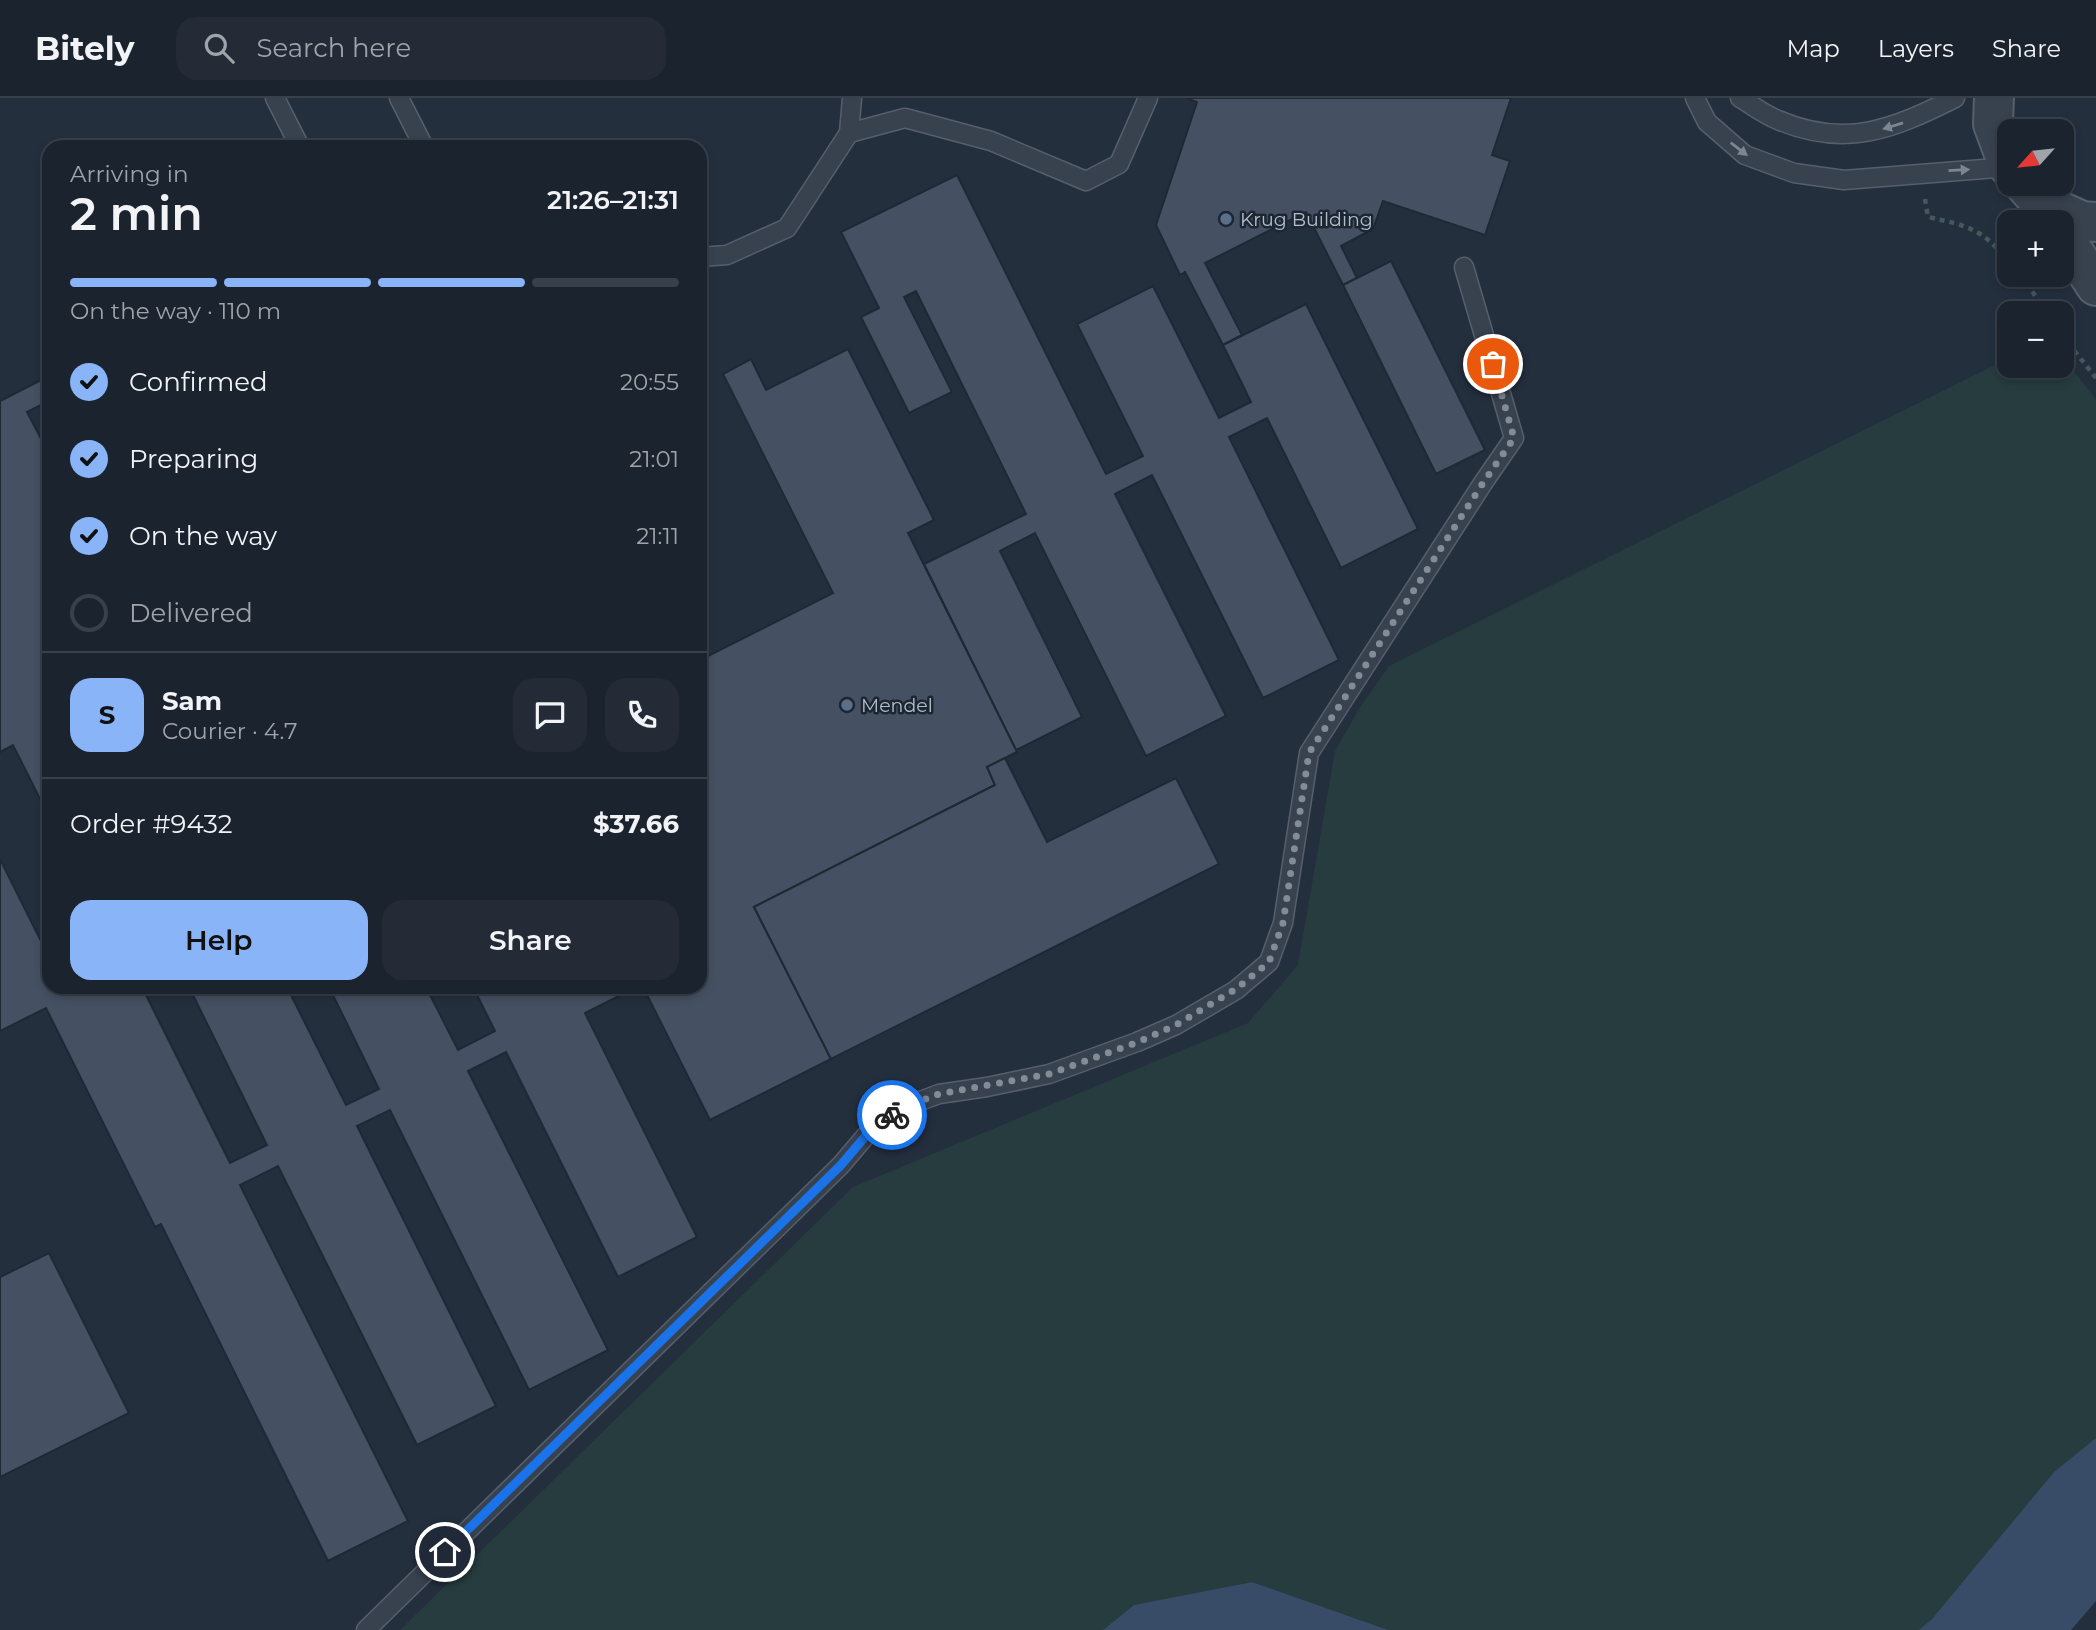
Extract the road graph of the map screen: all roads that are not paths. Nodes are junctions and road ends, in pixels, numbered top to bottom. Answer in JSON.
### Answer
{"nodes":[{"id":1,"x":275,"y":98,"type":"edge"},
{"id":2,"x":400,"y":98,"type":"edge"},
{"id":3,"x":852,"y":98,"type":"edge"},
{"id":4,"x":1148,"y":98,"type":"edge"},
{"id":5,"x":1695,"y":98,"type":"edge"},
{"id":6,"x":1740,"y":98,"type":"edge"},
{"id":7,"x":1955,"y":98,"type":"edge"},
{"id":8,"x":1994,"y":98,"type":"edge"},
{"id":9,"x":849,"y":133,"type":"junction"},
{"id":10,"x":1997,"y":135,"type":"edge"},
{"id":11,"x":296,"y":140,"type":"edge"},
{"id":12,"x":421,"y":140,"type":"edge"},
{"id":13,"x":1997,"y":168,"type":"edge"},
{"id":14,"x":2039,"y":203,"type":"edge"},
{"id":15,"x":2096,"y":222,"type":"edge"},
{"id":16,"x":2074,"y":252,"type":"edge"},
{"id":17,"x":707,"y":256,"type":"edge"},
{"id":18,"x":1464,"y":267,"type":"dead end"},
{"id":19,"x":2096,"y":286,"type":"edge"},
{"id":20,"x":366,"y":1630,"type":"edge"}],
"edges":[{"from":1,"to":11,"type":"lane"},
{"from":2,"to":12,"type":"lane"},
{"from":3,"to":9,"type":"lane"},
{"from":4,"to":9,"type":"lane"},
{"from":5,"to":13,"type":"lane","one_way":true},
{"from":7,"to":6,"type":"lane","one_way":true},
{"from":8,"to":10,"type":"street"},
{"from":9,"to":17,"type":"lane"},
{"from":14,"to":15,"type":"street"},
{"from":16,"to":19,"type":"street"},
{"from":18,"to":20,"type":"lane"}]}
